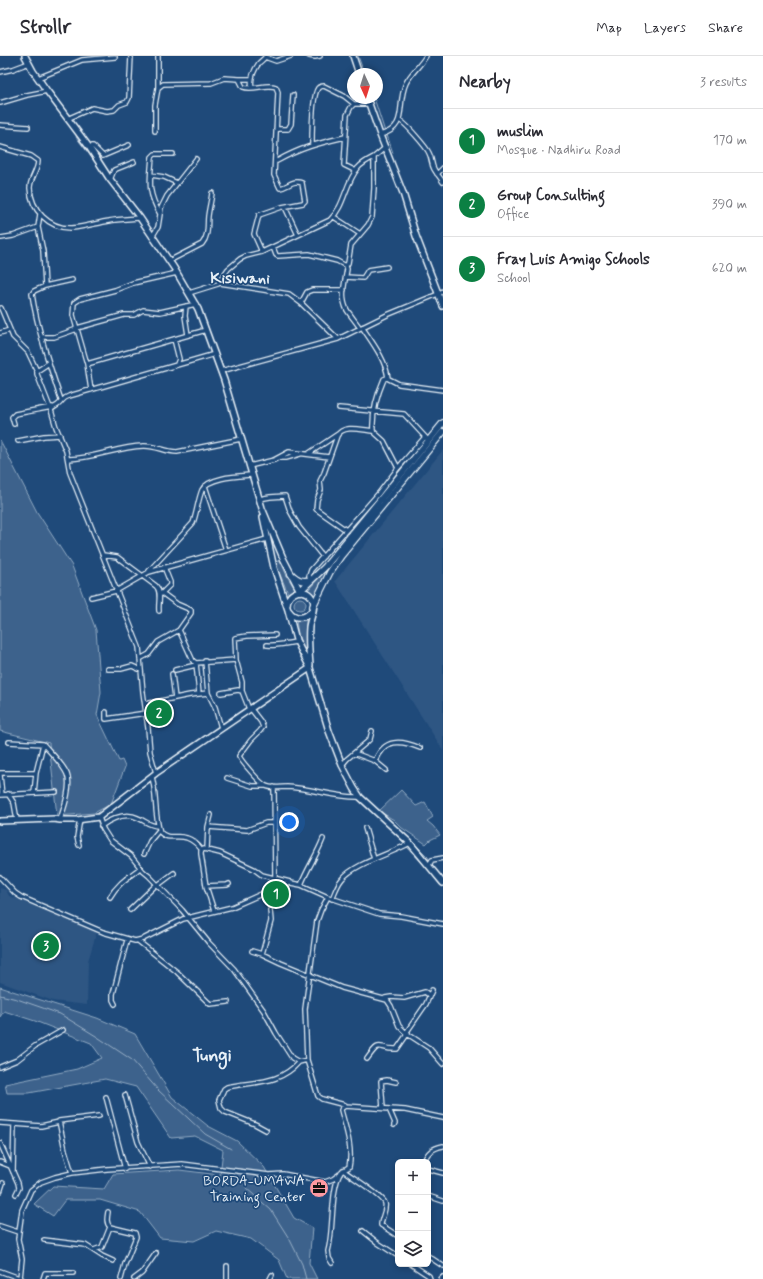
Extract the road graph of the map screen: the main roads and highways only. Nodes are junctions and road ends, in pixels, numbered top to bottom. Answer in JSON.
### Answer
{"nodes":[{"id":1,"x":25,"y":56,"type":"edge"},
{"id":2,"x":353,"y":56,"type":"edge"},
{"id":3,"x":357,"y":68,"type":"edge"},
{"id":4,"x":369,"y":104,"type":"edge"},
{"id":5,"x":441,"y":292,"type":"edge"},
{"id":6,"x":443,"y":306,"type":"edge"},
{"id":7,"x":443,"y":423,"type":"edge"},
{"id":8,"x":443,"y":432,"type":"edge"},
{"id":9,"x":262,"y":508,"type":"junction"},
{"id":10,"x":291,"y":574,"type":"junction"},
{"id":11,"x":318,"y":575,"type":"junction"},
{"id":12,"x":300,"y":591,"type":"junction"},
{"id":13,"x":288,"y":608,"type":"junction"},
{"id":14,"x":313,"y":608,"type":"junction"},
{"id":15,"x":310,"y":668,"type":"junction"},
{"id":16,"x":54,"y":819,"type":"junction"},
{"id":17,"x":0,"y":822,"type":"edge"},
{"id":18,"x":443,"y":883,"type":"edge"}],
"edges":[{"from":1,"to":9,"type":"main road"},
{"from":2,"to":3,"type":"main road"},
{"from":4,"to":5,"type":"main road"},
{"from":5,"to":6,"type":"main road"},
{"from":7,"to":11,"type":"main road"},
{"from":8,"to":14,"type":"main road"},
{"from":9,"to":10,"type":"main road"},
{"from":9,"to":13,"type":"main road"},
{"from":10,"to":11,"type":"main road"},
{"from":10,"to":12,"type":"main road"},
{"from":11,"to":12,"type":"main road"},
{"from":12,"to":13,"type":"main road"},
{"from":12,"to":14,"type":"main road"},
{"from":13,"to":14,"type":"main road"},
{"from":13,"to":15,"type":"main road"},
{"from":14,"to":15,"type":"main road"},
{"from":15,"to":16,"type":"main road"},
{"from":15,"to":18,"type":"main road"},
{"from":16,"to":17,"type":"main road"},
{"from":16,"to":17,"type":"main road"}]}
